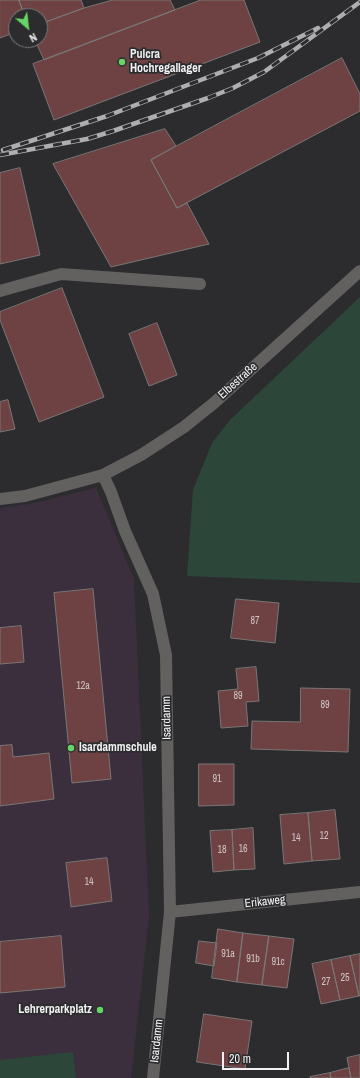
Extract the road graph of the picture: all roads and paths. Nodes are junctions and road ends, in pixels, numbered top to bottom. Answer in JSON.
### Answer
{"nodes":[{"id":1,"x":360,"y":271,"type":"edge"},
{"id":2,"x":200,"y":284,"type":"dead end"},
{"id":3,"x":0,"y":291,"type":"edge"},
{"id":4,"x":103,"y":475,"type":"junction"},
{"id":5,"x":0,"y":499,"type":"edge"},
{"id":6,"x":360,"y":892,"type":"edge"},
{"id":7,"x":170,"y":912,"type":"junction"},
{"id":8,"x":153,"y":1078,"type":"edge"}],
"edges":[{"from":1,"to":4,"type":"street","name":"Elbestraße"},
{"from":2,"to":3,"type":"street"},
{"from":4,"to":5,"type":"street"},
{"from":4,"to":7,"type":"street","name":"Isardamm"},
{"from":6,"to":7,"type":"street","name":"Erikaweg"},
{"from":7,"to":8,"type":"street","name":"Isardamm"}]}
